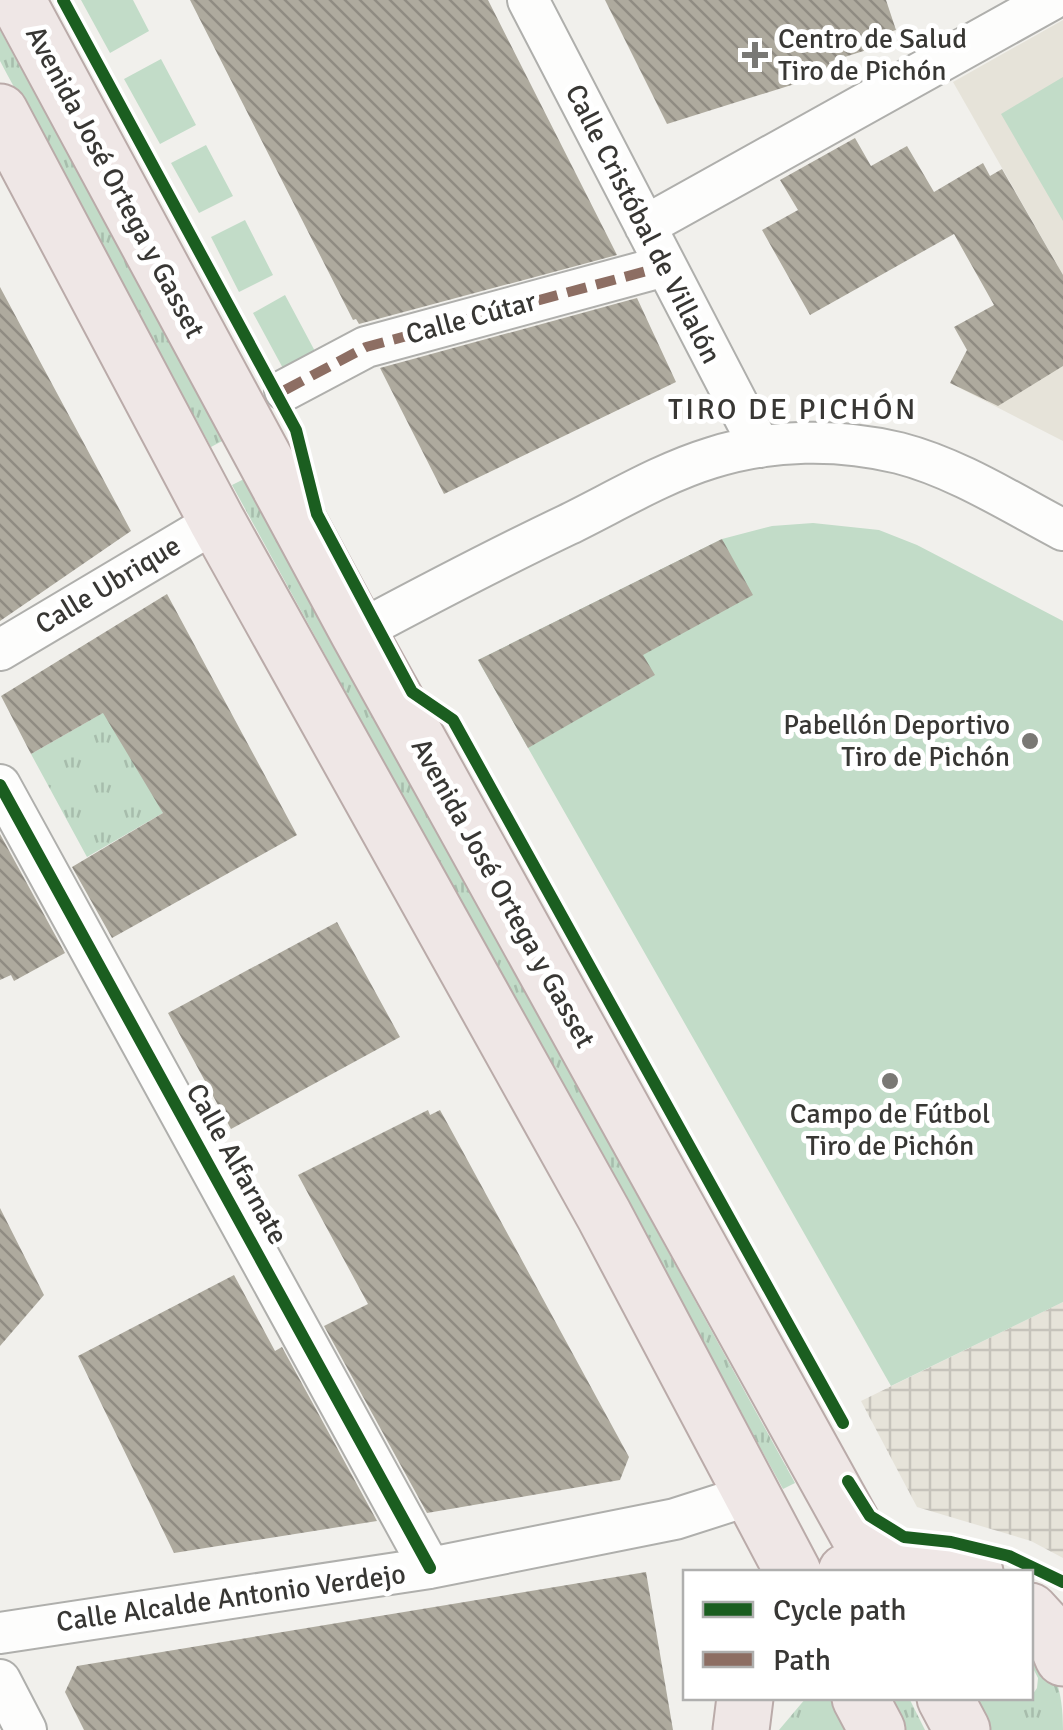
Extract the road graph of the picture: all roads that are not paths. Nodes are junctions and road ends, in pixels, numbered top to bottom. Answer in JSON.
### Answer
{"nodes":[{"id":1,"x":17,"y":0,"type":"edge"},
{"id":2,"x":528,"y":0,"type":"edge"},
{"id":3,"x":1051,"y":0,"type":"edge"},
{"id":4,"x":0,"y":112,"type":"edge"},
{"id":5,"x":645,"y":226,"type":"junction"},
{"id":6,"x":665,"y":266,"type":"junction"},
{"id":7,"x":285,"y":390,"type":"dead end"},
{"id":8,"x":760,"y":447,"type":"junction"},
{"id":9,"x":217,"y":521,"type":"junction"},
{"id":10,"x":1063,"y":530,"type":"edge"},
{"id":11,"x":358,"y":632,"type":"junction"},
{"id":12,"x":0,"y":650,"type":"edge"},
{"id":13,"x":0,"y":785,"type":"edge"},
{"id":14,"x":753,"y":1494,"type":"junction"},
{"id":15,"x":430,"y":1568,"type":"junction"},
{"id":16,"x":867,"y":1569,"type":"edge"},
{"id":17,"x":792,"y":1570,"type":"edge"},
{"id":18,"x":968,"y":1570,"type":"edge"},
{"id":19,"x":1033,"y":1614,"type":"edge"},
{"id":20,"x":0,"y":1632,"type":"edge"},
{"id":21,"x":1063,"y":1658,"type":"edge"},
{"id":22,"x":0,"y":1680,"type":"edge"},
{"id":23,"x":745,"y":1700,"type":"edge"},
{"id":24,"x":861,"y":1700,"type":"edge"},
{"id":25,"x":947,"y":1700,"type":"edge"},
{"id":26,"x":26,"y":1730,"type":"edge"},
{"id":27,"x":741,"y":1730,"type":"edge"},
{"id":28,"x":877,"y":1730,"type":"edge"},
{"id":29,"x":962,"y":1730,"type":"edge"}],
"edges":[{"from":1,"to":11,"type":"main road","name":"Avenida José Ortega y Gasset"},
{"from":2,"to":5,"type":"street","name":"Calle Cristóbal de Villalón"},
{"from":3,"to":5,"type":"street"},
{"from":4,"to":9,"type":"main road"},
{"from":5,"to":6,"type":"street","name":"Calle Cristóbal de Villalón"},
{"from":6,"to":7,"type":"street","name":"Calle Cútar"},
{"from":6,"to":8,"type":"street","name":"Calle Cristóbal de Villalón"},
{"from":8,"to":10,"type":"street"},
{"from":8,"to":11,"type":"street"},
{"from":9,"to":12,"type":"street","name":"Calle Ubrique"},
{"from":9,"to":14,"type":"main road"},
{"from":11,"to":16,"type":"main road","name":"Avenida José Ortega y Gasset"},
{"from":13,"to":15,"type":"street","name":"Calle Alfarnate"},
{"from":14,"to":15,"type":"street","name":"Calle Alcalde Antonio Verdejo"},
{"from":14,"to":17,"type":"main road"},
{"from":15,"to":20,"type":"street","name":"Calle Alcalde Antonio Verdejo"},
{"from":16,"to":18,"type":"main road"},
{"from":19,"to":21,"type":"main road"},
{"from":22,"to":26,"type":"street"},
{"from":23,"to":27,"type":"main road"},
{"from":24,"to":28,"type":"main road"},
{"from":25,"to":29,"type":"main road"}]}
